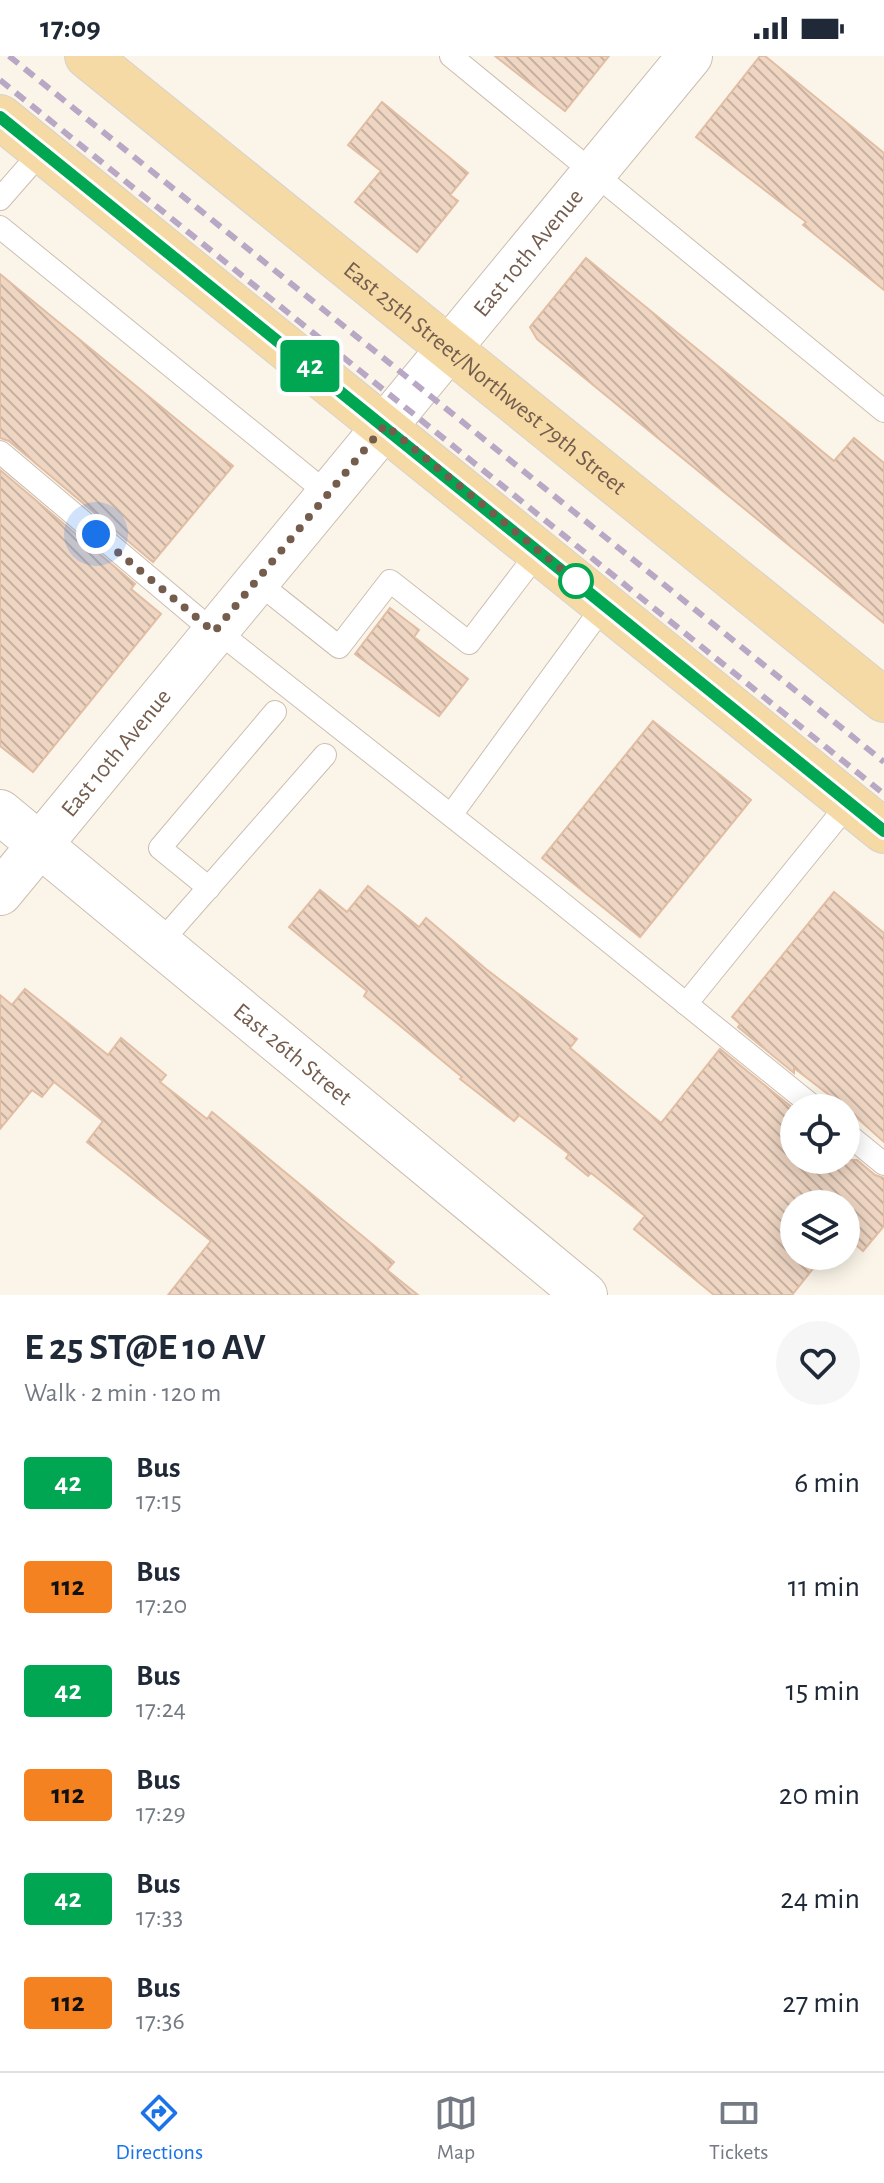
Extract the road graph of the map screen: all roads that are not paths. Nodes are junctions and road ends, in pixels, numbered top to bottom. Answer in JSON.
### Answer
{"nodes":[{"id":1,"x":451,"y":56,"type":"edge"},
{"id":2,"x":690,"y":56,"type":"edge"},
{"id":3,"x":98,"y":60,"type":"edge"},
{"id":4,"x":0,"y":117,"type":"edge"},
{"id":5,"x":42,"y":151,"type":"junction"},
{"id":6,"x":593,"y":174,"type":"junction"},
{"id":7,"x":0,"y":199,"type":"edge"},
{"id":8,"x":0,"y":227,"type":"edge"},
{"id":9,"x":450,"y":347,"type":"junction"},
{"id":10,"x":884,"y":411,"type":"edge"},
{"id":11,"x":385,"y":425,"type":"junction"},
{"id":12,"x":0,"y":452,"type":"edge"},
{"id":13,"x":328,"y":494,"type":"junction"},
{"id":14,"x":539,"y":551,"type":"junction"},
{"id":15,"x":256,"y":581,"type":"junction"},
{"id":16,"x":605,"y":604,"type":"junction"},
{"id":17,"x":215,"y":631,"type":"junction"},
{"id":18,"x":884,"y":700,"type":"edge"},
{"id":19,"x":275,"y":712,"type":"dead end"},
{"id":20,"x":325,"y":755,"type":"dead end"},
{"id":21,"x":849,"y":803,"type":"junction"},
{"id":22,"x":0,"y":812,"type":"edge"},
{"id":23,"x":451,"y":815,"type":"junction"},
{"id":24,"x":884,"y":831,"type":"edge"},
{"id":25,"x":39,"y":843,"type":"junction"},
{"id":26,"x":209,"y":888,"type":"junction"},
{"id":27,"x":0,"y":893,"type":"edge"},
{"id":28,"x":160,"y":943,"type":"junction"},
{"id":29,"x":686,"y":1004,"type":"junction"},
{"id":30,"x":798,"y":1094,"type":"edge"},
{"id":31,"x":860,"y":1144,"type":"edge"},
{"id":32,"x":884,"y":1164,"type":"edge"},
{"id":33,"x":585,"y":1295,"type":"edge"}],
"edges":[{"from":1,"to":6,"type":"lane"},
{"from":2,"to":6,"type":"street","name":"East 10th Avenue"},
{"from":3,"to":9,"type":"main road","name":"East 25th Street/Northwest 79th Street"},
{"from":4,"to":5,"type":"main road"},
{"from":5,"to":7,"type":"lane"},
{"from":5,"to":11,"type":"main road"},
{"from":6,"to":9,"type":"street","name":"East 10th Avenue"},
{"from":6,"to":10,"type":"lane"},
{"from":8,"to":13,"type":"lane"},
{"from":9,"to":11,"type":"street","name":"East 10th Avenue"},
{"from":9,"to":18,"type":"main road","name":"East 25th Street/Northwest 79th Street"},
{"from":11,"to":13,"type":"street","name":"East 10th Avenue"},
{"from":11,"to":14,"type":"main road"},
{"from":12,"to":17,"type":"lane"},
{"from":13,"to":15,"type":"street","name":"East 10th Avenue"},
{"from":14,"to":15,"type":"lane"},
{"from":14,"to":16,"type":"main road"},
{"from":15,"to":17,"type":"street","name":"East 10th Avenue"},
{"from":16,"to":21,"type":"main road"},
{"from":16,"to":23,"type":"lane"},
{"from":17,"to":23,"type":"lane"},
{"from":17,"to":25,"type":"street","name":"East 10th Avenue"},
{"from":19,"to":26,"type":"lane"},
{"from":20,"to":26,"type":"lane"},
{"from":21,"to":24,"type":"main road"},
{"from":21,"to":29,"type":"lane"},
{"from":22,"to":25,"type":"street","name":"East 26th Street"},
{"from":23,"to":29,"type":"lane"},
{"from":25,"to":27,"type":"street","name":"East 10th Avenue"},
{"from":25,"to":28,"type":"street","name":"East 26th Street"},
{"from":26,"to":28,"type":"lane"},
{"from":28,"to":33,"type":"street","name":"East 26th Street"},
{"from":29,"to":30,"type":"lane"},
{"from":31,"to":32,"type":"lane"}]}
